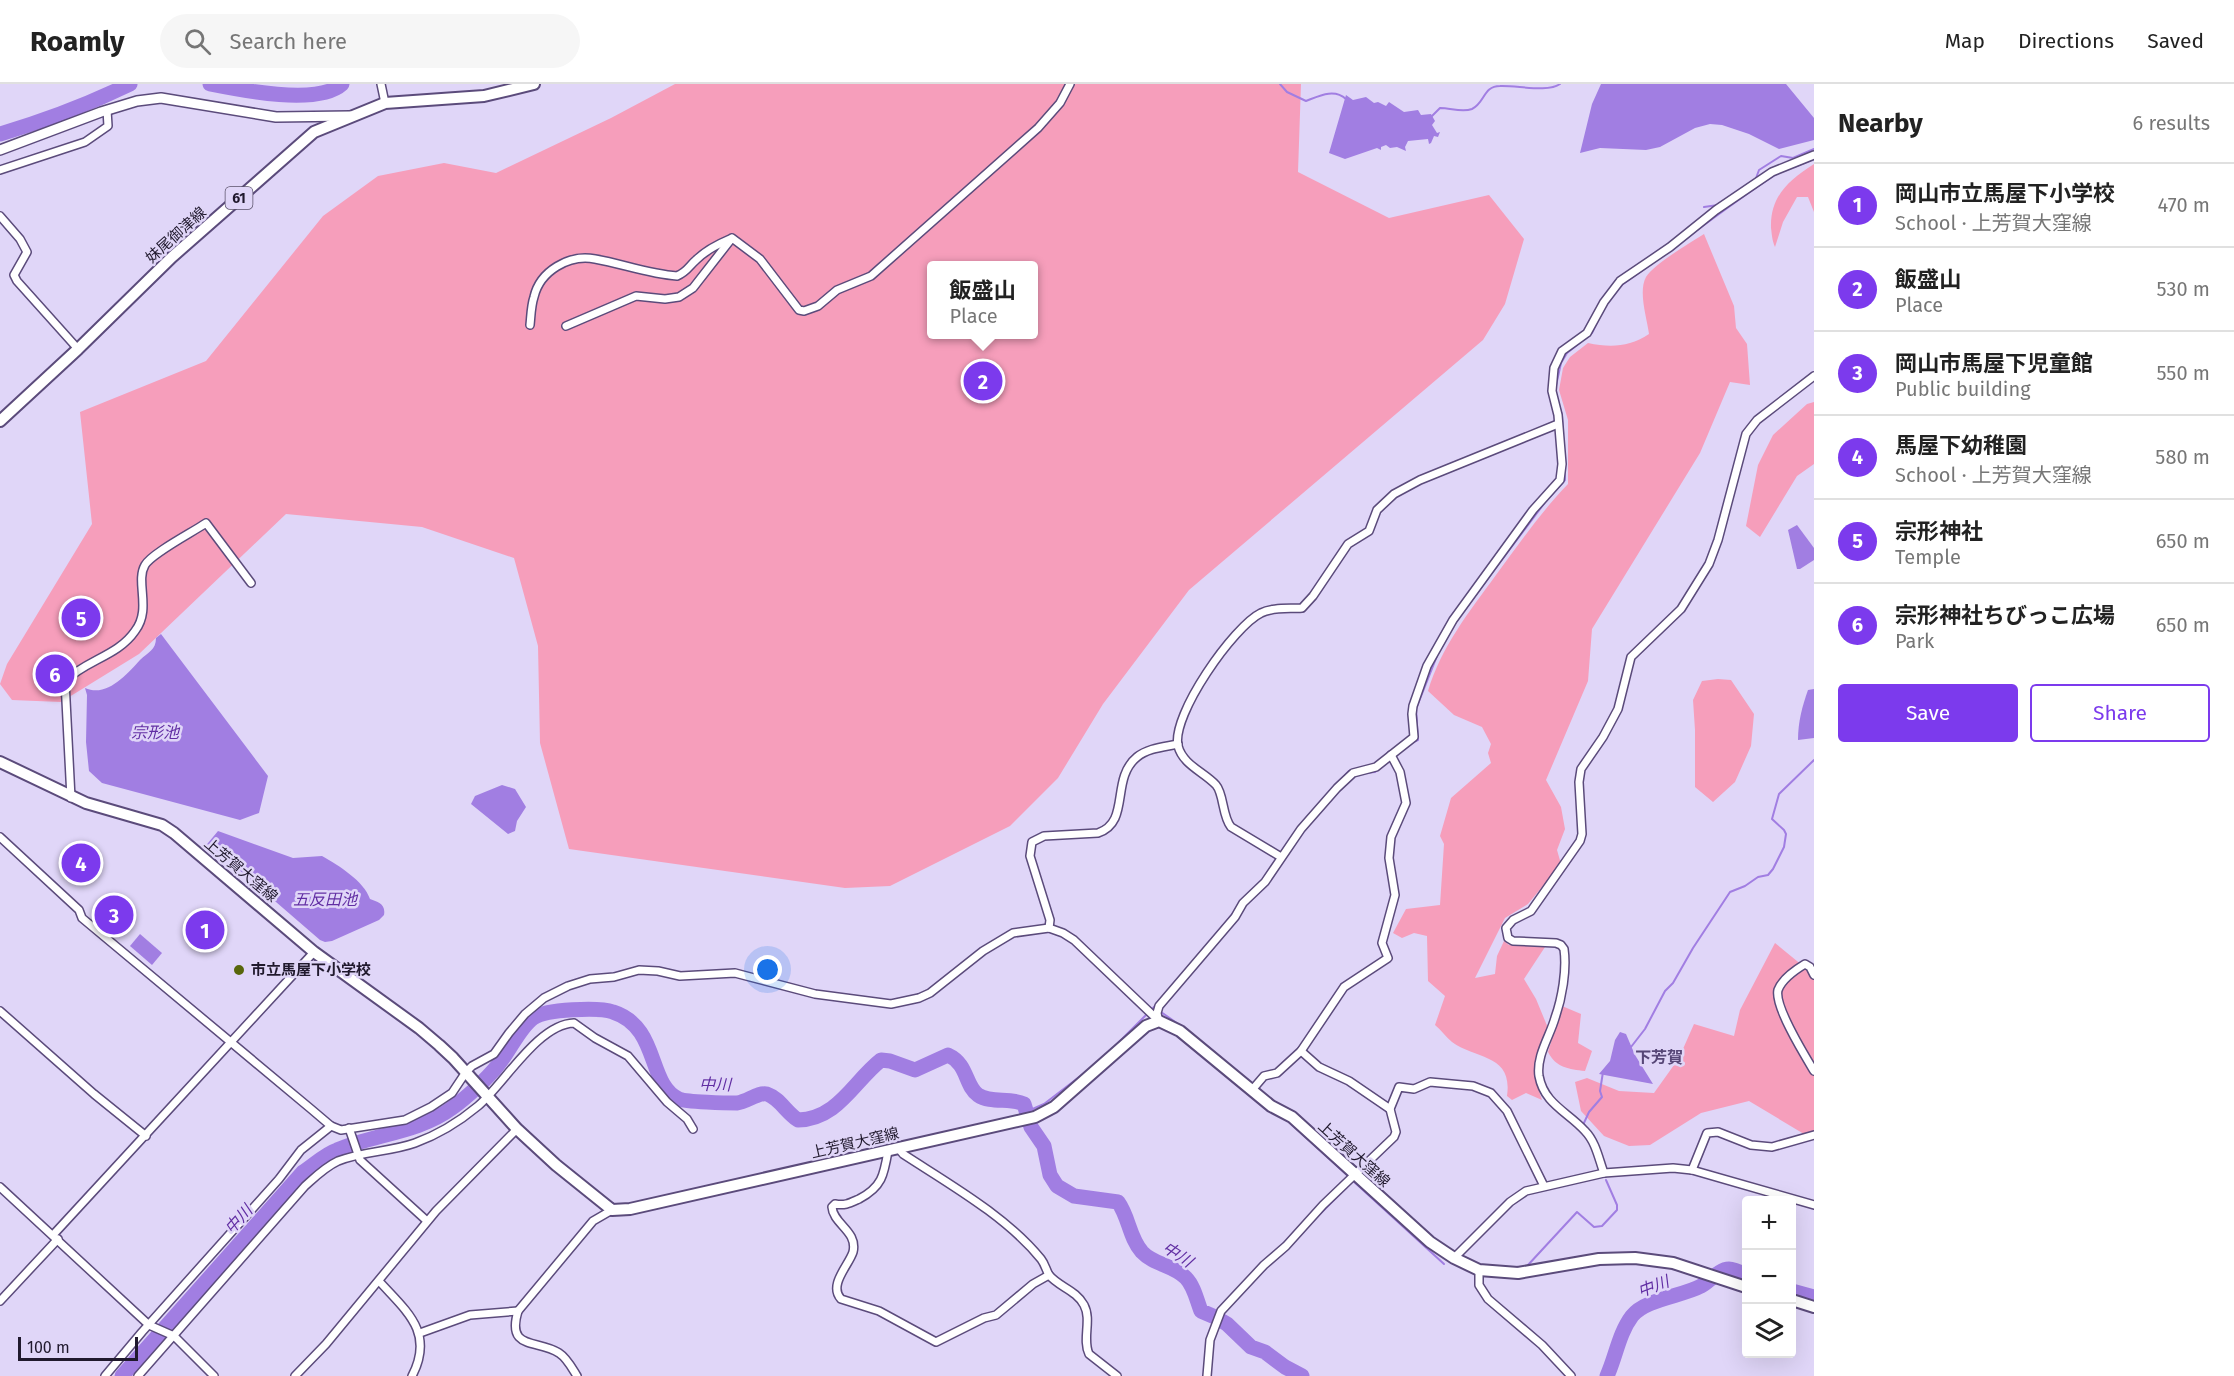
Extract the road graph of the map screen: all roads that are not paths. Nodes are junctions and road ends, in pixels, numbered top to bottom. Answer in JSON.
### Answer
{"nodes":[{"id":1,"x":381,"y":84,"type":"edge"},
{"id":2,"x":534,"y":84,"type":"edge"},
{"id":3,"x":1070,"y":84,"type":"edge"},
{"id":4,"x":385,"y":103,"type":"junction"},
{"id":5,"x":107,"y":110,"type":"junction"},
{"id":6,"x":350,"y":116,"type":"junction"},
{"id":7,"x":0,"y":150,"type":"edge"},
{"id":8,"x":1814,"y":155,"type":"edge"},
{"id":9,"x":0,"y":170,"type":"edge"},
{"id":10,"x":0,"y":216,"type":"edge"},
{"id":11,"x":732,"y":238,"type":"junction"},
{"id":12,"x":531,"y":325,"type":"dead end"},
{"id":13,"x":566,"y":326,"type":"dead end"},
{"id":14,"x":78,"y":349,"type":"junction"},
{"id":15,"x":1814,"y":376,"type":"edge"},
{"id":16,"x":0,"y":421,"type":"edge"},
{"id":17,"x":1558,"y":424,"type":"junction"},
{"id":18,"x":251,"y":583,"type":"dead end"},
{"id":19,"x":1178,"y":744,"type":"junction"},
{"id":20,"x":1392,"y":756,"type":"junction"},
{"id":21,"x":0,"y":762,"type":"edge"},
{"id":22,"x":71,"y":798,"type":"junction"},
{"id":23,"x":0,"y":837,"type":"edge"},
{"id":24,"x":1280,"y":856,"type":"junction"},
{"id":25,"x":1049,"y":928,"type":"junction"},
{"id":26,"x":314,"y":952,"type":"junction"},
{"id":27,"x":1814,"y":975,"type":"edge"},
{"id":28,"x":0,"y":1011,"type":"edge"},
{"id":29,"x":1153,"y":1014,"type":"junction"},
{"id":30,"x":231,"y":1043,"type":"junction"},
{"id":31,"x":1301,"y":1051,"type":"junction"},
{"id":32,"x":1814,"y":1071,"type":"edge"},
{"id":33,"x":468,"y":1075,"type":"junction"},
{"id":34,"x":1252,"y":1090,"type":"junction"},
{"id":35,"x":486,"y":1095,"type":"junction"},
{"id":36,"x":1390,"y":1109,"type":"junction"},
{"id":37,"x":332,"y":1126,"type":"junction"},
{"id":38,"x":517,"y":1129,"type":"junction"},
{"id":39,"x":693,"y":1129,"type":"dead end"},
{"id":40,"x":350,"y":1131,"type":"junction"},
{"id":41,"x":1814,"y":1135,"type":"edge"},
{"id":42,"x":146,"y":1136,"type":"junction"},
{"id":43,"x":893,"y":1150,"type":"junction"},
{"id":44,"x":356,"y":1153,"type":"junction"},
{"id":45,"x":1692,"y":1170,"type":"junction"},
{"id":46,"x":1604,"y":1173,"type":"junction"},
{"id":47,"x":1355,"y":1175,"type":"junction"},
{"id":48,"x":1544,"y":1186,"type":"junction"},
{"id":49,"x":0,"y":1187,"type":"edge"},
{"id":50,"x":1814,"y":1205,"type":"edge"},
{"id":51,"x":612,"y":1210,"type":"junction"},
{"id":52,"x":427,"y":1221,"type":"junction"},
{"id":53,"x":56,"y":1237,"type":"junction"},
{"id":54,"x":1454,"y":1258,"type":"junction"},
{"id":55,"x":1479,"y":1270,"type":"junction"},
{"id":56,"x":1049,"y":1275,"type":"junction"},
{"id":57,"x":379,"y":1281,"type":"junction"},
{"id":58,"x":1742,"y":1286,"type":"edge"},
{"id":59,"x":0,"y":1301,"type":"edge"},
{"id":60,"x":1796,"y":1302,"type":"edge"},
{"id":61,"x":1814,"y":1307,"type":"edge"},
{"id":62,"x":518,"y":1311,"type":"junction"},
{"id":63,"x":149,"y":1325,"type":"junction"},
{"id":64,"x":420,"y":1333,"type":"junction"},
{"id":65,"x":174,"y":1336,"type":"junction"},
{"id":66,"x":105,"y":1376,"type":"edge"},
{"id":67,"x":138,"y":1376,"type":"edge"},
{"id":68,"x":214,"y":1376,"type":"edge"},
{"id":69,"x":295,"y":1376,"type":"edge"},
{"id":70,"x":412,"y":1376,"type":"edge"},
{"id":71,"x":577,"y":1376,"type":"edge"},
{"id":72,"x":1118,"y":1376,"type":"edge"},
{"id":73,"x":1206,"y":1376,"type":"edge"},
{"id":74,"x":1571,"y":1376,"type":"edge"}],
"edges":[{"from":1,"to":4,"type":"street"},
{"from":2,"to":4,"type":"main road","name":"妹尾御津線","number":"61"},
{"from":3,"to":11,"type":"street"},
{"from":4,"to":6,"type":"main road","name":"妹尾御津線","number":"61"},
{"from":5,"to":6,"type":"street"},
{"from":5,"to":7,"type":"street"},
{"from":5,"to":9,"type":"street"},
{"from":6,"to":14,"type":"main road","name":"妹尾御津線","number":"61"},
{"from":8,"to":17,"type":"street"},
{"from":10,"to":14,"type":"street"},
{"from":11,"to":12,"type":"street"},
{"from":11,"to":13,"type":"street"},
{"from":14,"to":16,"type":"main road","name":"妹尾御津線","number":"61"},
{"from":15,"to":46,"type":"street"},
{"from":17,"to":19,"type":"street"},
{"from":17,"to":20,"type":"street"},
{"from":18,"to":22,"type":"street"},
{"from":19,"to":24,"type":"street"},
{"from":19,"to":25,"type":"street"},
{"from":20,"to":24,"type":"street"},
{"from":20,"to":31,"type":"street"},
{"from":21,"to":22,"type":"main road","name":"上芳賀大窪線"},
{"from":22,"to":26,"type":"main road","name":"上芳賀大窪線"},
{"from":23,"to":30,"type":"street"},
{"from":24,"to":29,"type":"street"},
{"from":25,"to":29,"type":"street"},
{"from":25,"to":33,"type":"street"},
{"from":26,"to":30,"type":"street"},
{"from":26,"to":33,"type":"main road","name":"上芳賀大窪線"},
{"from":27,"to":32,"type":"street"},
{"from":28,"to":42,"type":"street"},
{"from":29,"to":34,"type":"main road","name":"上芳賀大窪線"},
{"from":29,"to":43,"type":"main road","name":"上芳賀大窪線"},
{"from":30,"to":37,"type":"street"},
{"from":30,"to":42,"type":"street"},
{"from":31,"to":34,"type":"street"},
{"from":31,"to":36,"type":"street"},
{"from":33,"to":35,"type":"main road","name":"上芳賀大窪線"},
{"from":33,"to":40,"type":"street"},
{"from":34,"to":47,"type":"main road","name":"上芳賀大窪線"},
{"from":35,"to":38,"type":"main road","name":"上芳賀大窪線"},
{"from":35,"to":39,"type":"street"},
{"from":35,"to":44,"type":"street"},
{"from":36,"to":47,"type":"street"},
{"from":36,"to":48,"type":"street"},
{"from":37,"to":40,"type":"street"},
{"from":37,"to":63,"type":"street"},
{"from":38,"to":51,"type":"main road","name":"上芳賀大窪線"},
{"from":38,"to":52,"type":"street"},
{"from":40,"to":44,"type":"street"},
{"from":41,"to":45,"type":"street"},
{"from":42,"to":53,"type":"street"},
{"from":43,"to":51,"type":"main road","name":"上芳賀大窪線"},
{"from":43,"to":56,"type":"street"},
{"from":43,"to":56,"type":"street"},
{"from":44,"to":52,"type":"street"},
{"from":44,"to":65,"type":"street"},
{"from":45,"to":46,"type":"street"},
{"from":45,"to":50,"type":"street"},
{"from":46,"to":48,"type":"street"},
{"from":47,"to":54,"type":"main road","name":"上芳賀大窪線"},
{"from":47,"to":73,"type":"street"},
{"from":48,"to":54,"type":"street"},
{"from":49,"to":53,"type":"street"},
{"from":51,"to":62,"type":"street"},
{"from":52,"to":57,"type":"street"},
{"from":53,"to":59,"type":"street"},
{"from":53,"to":63,"type":"street"},
{"from":54,"to":55,"type":"main road","name":"上芳賀大窪線"},
{"from":55,"to":58,"type":"main road","name":"上芳賀大窪線"},
{"from":55,"to":74,"type":"street"},
{"from":56,"to":72,"type":"street"},
{"from":57,"to":64,"type":"street"},
{"from":57,"to":69,"type":"street"},
{"from":60,"to":61,"type":"main road"},
{"from":62,"to":64,"type":"street"},
{"from":62,"to":71,"type":"street"},
{"from":63,"to":65,"type":"street"},
{"from":63,"to":66,"type":"street"},
{"from":64,"to":70,"type":"street"},
{"from":65,"to":67,"type":"street"},
{"from":65,"to":68,"type":"street"}]}
